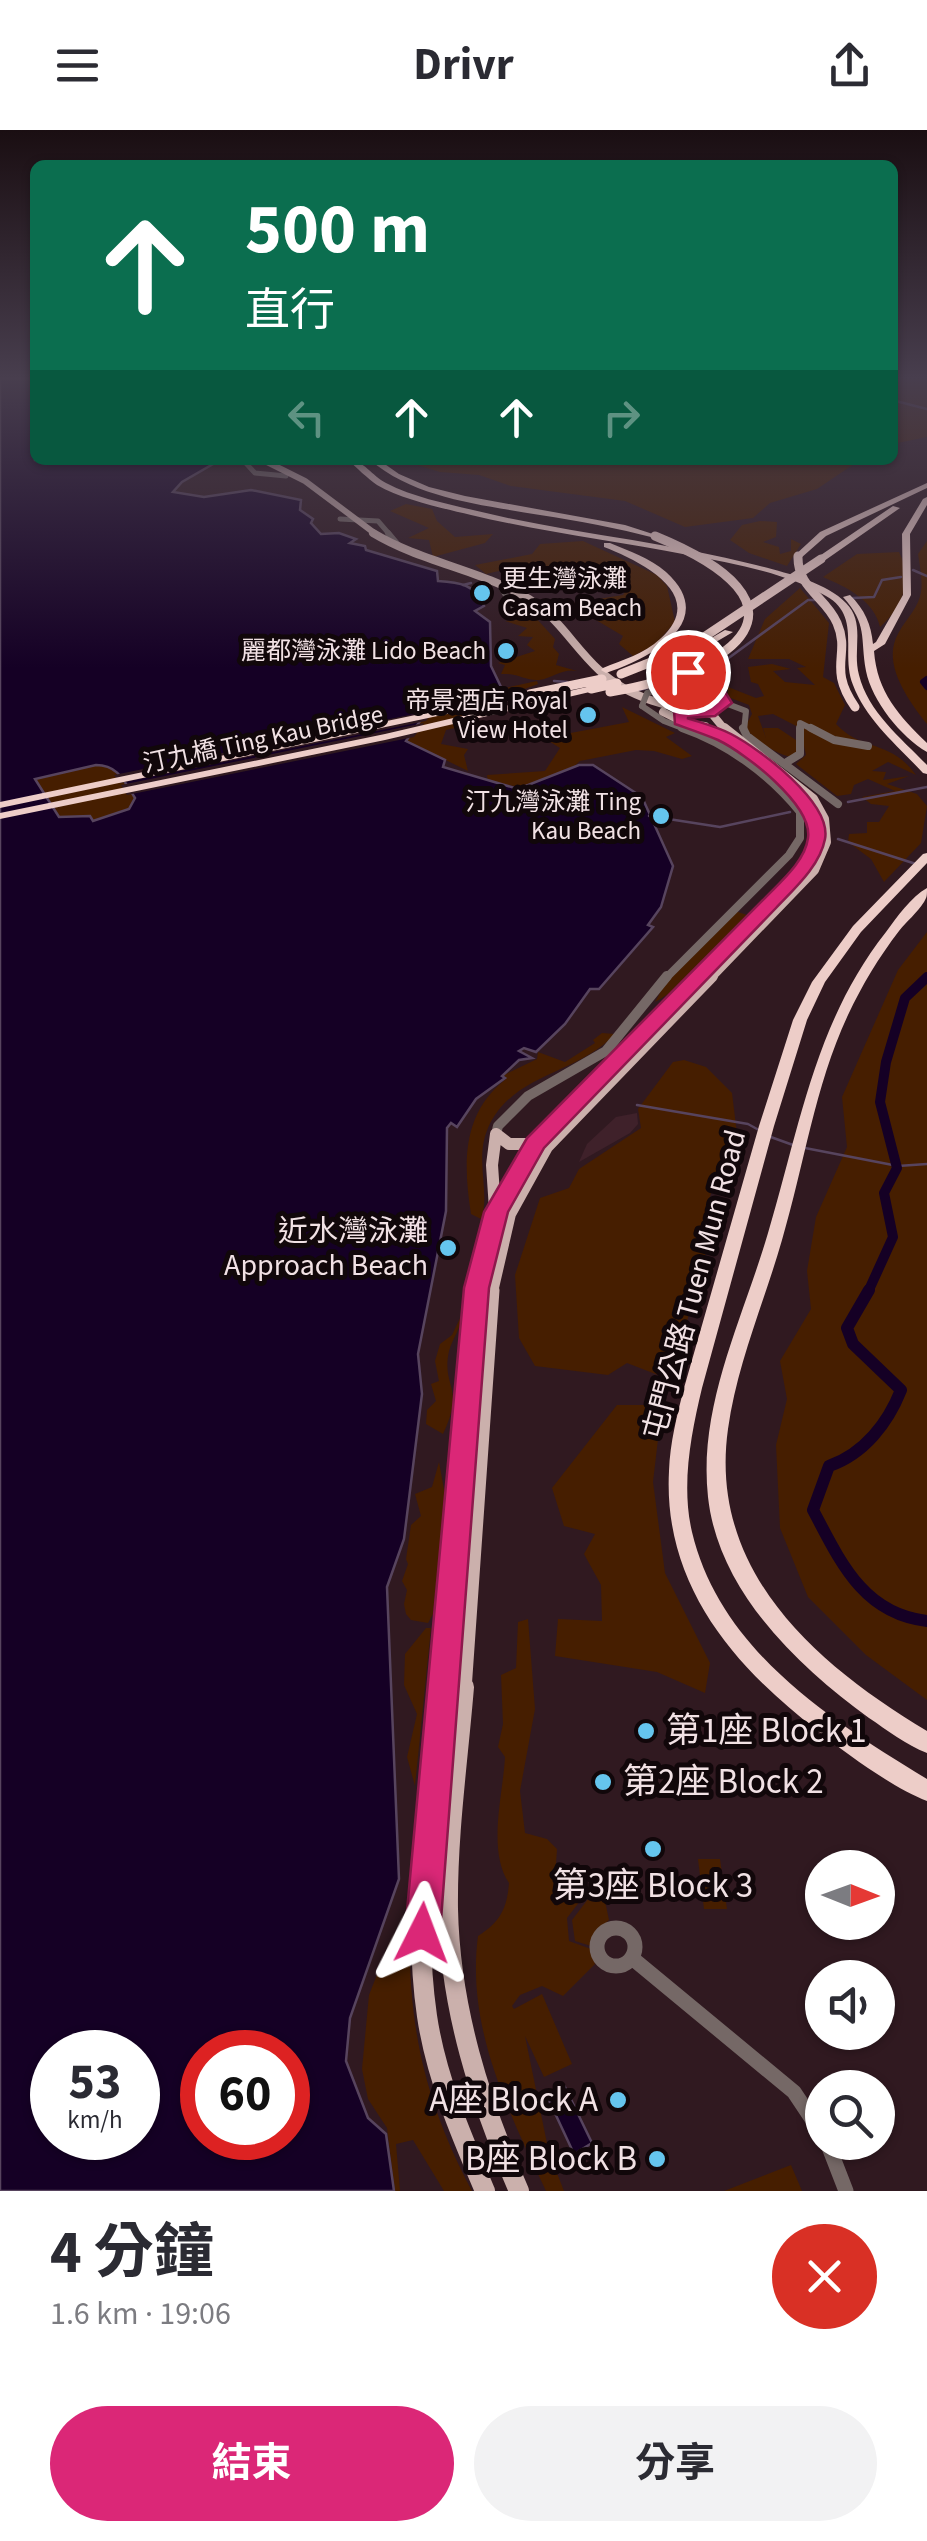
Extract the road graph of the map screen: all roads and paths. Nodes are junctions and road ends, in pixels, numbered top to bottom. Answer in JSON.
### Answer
{"nodes":[{"id":1,"x":290,"y":475,"type":"edge"},
{"id":2,"x":364,"y":475,"type":"edge"},
{"id":3,"x":379,"y":475,"type":"edge"},
{"id":4,"x":394,"y":475,"type":"edge"},
{"id":5,"x":927,"y":485,"type":"edge"},
{"id":6,"x":927,"y":497,"type":"edge"},
{"id":7,"x":348,"y":521,"type":"junction"},
{"id":8,"x":516,"y":521,"type":"junction"},
{"id":9,"x":399,"y":546,"type":"junction"},
{"id":10,"x":826,"y":561,"type":"junction"},
{"id":11,"x":801,"y":577,"type":"junction"},
{"id":12,"x":858,"y":615,"type":"junction"},
{"id":13,"x":872,"y":649,"type":"junction"},
{"id":14,"x":644,"y":663,"type":"dead end"},
{"id":15,"x":607,"y":681,"type":"junction"},
{"id":16,"x":698,"y":683,"type":"junction"},
{"id":17,"x":532,"y":699,"type":"junction"},
{"id":18,"x":725,"y":703,"type":"junction"},
{"id":19,"x":683,"y":716,"type":"junction"},
{"id":20,"x":713,"y":716,"type":"junction"},
{"id":21,"x":699,"y":726,"type":"junction"},
{"id":22,"x":890,"y":735,"type":"junction"},
{"id":23,"x":868,"y":746,"type":"dead end"},
{"id":24,"x":927,"y":749,"type":"edge"},
{"id":25,"x":787,"y":762,"type":"junction"},
{"id":26,"x":927,"y":771,"type":"edge"},
{"id":27,"x":0,"y":804,"type":"edge"},
{"id":28,"x":838,"y":804,"type":"dead end"},
{"id":29,"x":0,"y":816,"type":"edge"},
{"id":30,"x":927,"y":856,"type":"edge"},
{"id":31,"x":927,"y":892,"type":"edge"},
{"id":32,"x":496,"y":1134,"type":"junction"},
{"id":33,"x":535,"y":1144,"type":"junction"},
{"id":34,"x":503,"y":1213,"type":"junction"},
{"id":35,"x":927,"y":1743,"type":"edge"},
{"id":36,"x":927,"y":1792,"type":"edge"},
{"id":37,"x":632,"y":1958,"type":"dead end"},
{"id":38,"x":805,"y":2108,"type":"edge"},
{"id":39,"x":834,"y":2160,"type":"edge"},
{"id":40,"x":486,"y":2191,"type":"edge"},
{"id":41,"x":519,"y":2191,"type":"edge"},
{"id":42,"x":846,"y":2191,"type":"edge"}],
"edges":[{"from":1,"to":7,"type":"main road"},
{"from":2,"to":8,"type":"highway"},
{"from":3,"to":11,"type":"highway"},
{"from":4,"to":17,"type":"highway","bridge":true},
{"from":5,"to":10,"type":"highway"},
{"from":5,"to":22,"type":"highway","bridge":true},
{"from":6,"to":10,"type":"highway"},
{"from":6,"to":13,"type":"highway"},
{"from":7,"to":9,"type":"main road"},
{"from":7,"to":9,"type":"street"},
{"from":7,"to":15,"type":"main road"},
{"from":8,"to":11,"type":"highway"},
{"from":8,"to":17,"type":"highway","bridge":true},
{"from":9,"to":15,"type":"main road"},
{"from":10,"to":17,"type":"highway","bridge":true},
{"from":11,"to":12,"type":"highway","bridge":true},
{"from":12,"to":13,"type":"highway"},
{"from":12,"to":22,"type":"highway"},
{"from":13,"to":24,"type":"highway"},
{"from":14,"to":16,"type":"street","bridge":true},
{"from":15,"to":19,"type":"main road","bridge":true},
{"from":16,"to":18,"type":"street"},
{"from":16,"to":32,"type":"street","bridge":true},
{"from":17,"to":27,"type":"highway","name":"汀九橋 Ting Kau Bridge"},
{"from":17,"to":29,"type":"highway","name":"汀九橋 Ting Kau Bridge"},
{"from":18,"to":20,"type":"street"},
{"from":18,"to":25,"type":"street"},
{"from":19,"to":20,"type":"main road"},
{"from":19,"to":21,"type":"main road"},
{"from":20,"to":21,"type":"main road"},
{"from":20,"to":34,"type":"main road"},
{"from":21,"to":33,"type":"main road"},
{"from":22,"to":26,"type":"highway"},
{"from":23,"to":25,"type":"street"},
{"from":25,"to":28,"type":"street"},
{"from":30,"to":36,"type":"highway","name":"屯門公路 Tuen Mun Road"},
{"from":31,"to":35,"type":"highway","name":"屯門公路 Tuen Mun Road"},
{"from":32,"to":33,"type":"main road"},
{"from":32,"to":34,"type":"main road"},
{"from":33,"to":34,"type":"main road"},
{"from":34,"to":40,"type":"main road"},
{"from":34,"to":41,"type":"main road"},
{"from":37,"to":38,"type":"street"},
{"from":39,"to":42,"type":"street"}]}
